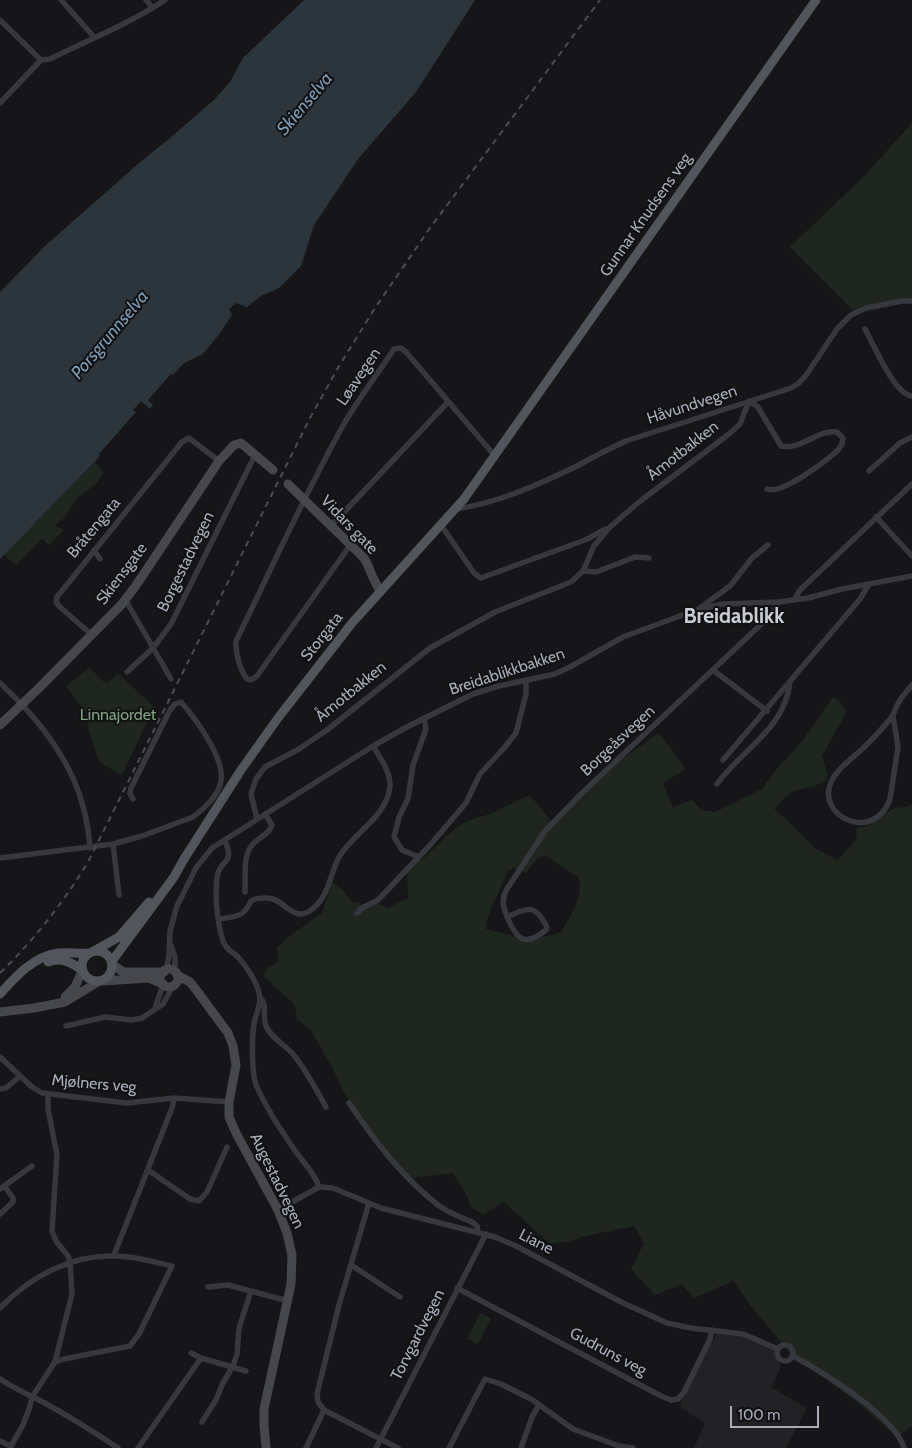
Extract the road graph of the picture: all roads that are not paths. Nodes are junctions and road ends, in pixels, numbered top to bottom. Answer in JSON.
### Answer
{"nodes":[{"id":1,"x":61,"y":0,"type":"edge"},
{"id":2,"x":146,"y":0,"type":"edge"},
{"id":3,"x":165,"y":0,"type":"edge"},
{"id":4,"x":816,"y":0,"type":"edge"},
{"id":5,"x":153,"y":8,"type":"junction"},
{"id":6,"x":0,"y":20,"type":"edge"},
{"id":7,"x":94,"y":37,"type":"junction"},
{"id":8,"x":41,"y":60,"type":"junction"},
{"id":9,"x":1,"y":99,"type":"edge"},
{"id":10,"x":912,"y":301,"type":"edge"},
{"id":11,"x":865,"y":329,"type":"dead end"},
{"id":12,"x":912,"y":396,"type":"edge"},
{"id":13,"x":749,"y":401,"type":"junction"},
{"id":14,"x":448,"y":402,"type":"junction"},
{"id":15,"x":912,"y":438,"type":"edge"},
{"id":16,"x":501,"y":448,"type":"joint"},
{"id":17,"x":255,"y":455,"type":"junction"},
{"id":18,"x":495,"y":456,"type":"junction"},
{"id":19,"x":219,"y":461,"type":"junction"},
{"id":20,"x":273,"y":470,"type":"dead end"},
{"id":21,"x":869,"y":471,"type":"dead end"},
{"id":22,"x":288,"y":484,"type":"dead end"},
{"id":23,"x":912,"y":484,"type":"edge"},
{"id":24,"x":767,"y":490,"type":"dead end"},
{"id":25,"x":304,"y":499,"type":"junction"},
{"id":26,"x":456,"y":509,"type":"junction"},
{"id":27,"x":876,"y":517,"type":"junction"},
{"id":28,"x":441,"y":525,"type":"junction"},
{"id":29,"x":331,"y":526,"type":"junction"},
{"id":30,"x":610,"y":527,"type":"junction"},
{"id":31,"x":351,"y":544,"type":"junction"},
{"id":32,"x":768,"y":545,"type":"dead end"},
{"id":33,"x":94,"y":550,"type":"junction"},
{"id":34,"x":912,"y":556,"type":"edge"},
{"id":35,"x":649,"y":558,"type":"dead end"},
{"id":36,"x":100,"y":559,"type":"dead end"},
{"id":37,"x":583,"y":571,"type":"junction"},
{"id":38,"x":912,"y":576,"type":"edge"},
{"id":39,"x":869,"y":584,"type":"junction"},
{"id":40,"x":381,"y":591,"type":"junction"},
{"id":41,"x":125,"y":599,"type":"junction"},
{"id":42,"x":794,"y":600,"type":"junction"},
{"id":43,"x":779,"y":602,"type":"junction"},
{"id":44,"x":699,"y":609,"type":"junction"},
{"id":45,"x":92,"y":635,"type":"junction"},
{"id":46,"x":153,"y":648,"type":"junction"},
{"id":47,"x":713,"y":670,"type":"junction"},
{"id":48,"x":127,"y":672,"type":"dead end"},
{"id":49,"x":171,"y":679,"type":"dead end"},
{"id":50,"x":526,"y":680,"type":"junction"},
{"id":51,"x":790,"y":682,"type":"junction"},
{"id":52,"x":0,"y":683,"type":"edge"},
{"id":53,"x":912,"y":686,"type":"edge"},
{"id":54,"x":22,"y":705,"type":"junction"},
{"id":55,"x":767,"y":711,"type":"junction"},
{"id":56,"x":893,"y":716,"type":"junction"},
{"id":57,"x":424,"y":718,"type":"junction"},
{"id":58,"x":0,"y":725,"type":"edge"},
{"id":59,"x":373,"y":746,"type":"junction"},
{"id":60,"x":723,"y":760,"type":"dead end"},
{"id":61,"x":717,"y":784,"type":"dead end"},
{"id":62,"x":133,"y":799,"type":"dead end"},
{"id":63,"x":265,"y":814,"type":"junction"},
{"id":64,"x":257,"y":819,"type":"junction"},
{"id":65,"x":224,"y":840,"type":"junction"},
{"id":66,"x":113,"y":844,"type":"junction"},
{"id":67,"x":90,"y":848,"type":"junction"},
{"id":68,"x":418,"y":857,"type":"junction"},
{"id":69,"x":0,"y":858,"type":"edge"},
{"id":70,"x":184,"y":859,"type":"junction"},
{"id":71,"x":245,"y":892,"type":"dead end"},
{"id":72,"x":119,"y":895,"type":"dead end"},
{"id":73,"x":357,"y":913,"type":"dead end"},
{"id":74,"x":508,"y":917,"type":"junction"},
{"id":75,"x":219,"y":919,"type":"junction"},
{"id":76,"x":170,"y":943,"type":"junction"},
{"id":77,"x":91,"y":952,"type":"junction"},
{"id":78,"x":112,"y":962,"type":"junction"},
{"id":79,"x":82,"y":970,"type":"junction"},
{"id":80,"x":172,"y":976,"type":"junction"},
{"id":81,"x":100,"y":981,"type":"junction"},
{"id":82,"x":163,"y":985,"type":"junction"},
{"id":83,"x":260,"y":996,"type":"junction"},
{"id":84,"x":54,"y":1004,"type":"junction"},
{"id":85,"x":155,"y":1008,"type":"junction"},
{"id":86,"x":3,"y":1011,"type":"edge"},
{"id":87,"x":66,"y":1026,"type":"dead end"},
{"id":88,"x":0,"y":1057,"type":"edge"},
{"id":89,"x":20,"y":1076,"type":"junction"},
{"id":90,"x":0,"y":1089,"type":"edge"},
{"id":91,"x":48,"y":1094,"type":"junction"},
{"id":92,"x":174,"y":1098,"type":"junction"},
{"id":93,"x":228,"y":1102,"type":"junction"},
{"id":94,"x":349,"y":1103,"type":"dead end"},
{"id":95,"x":326,"y":1107,"type":"dead end"},
{"id":96,"x":228,"y":1147,"type":"dead end"},
{"id":97,"x":32,"y":1166,"type":"dead end"},
{"id":98,"x":148,"y":1170,"type":"junction"},
{"id":99,"x":319,"y":1187,"type":"junction"},
{"id":100,"x":2,"y":1188,"type":"edge"},
{"id":101,"x":369,"y":1203,"type":"junction"},
{"id":102,"x":278,"y":1210,"type":"junction"},
{"id":103,"x":0,"y":1214,"type":"edge"},
{"id":104,"x":478,"y":1233,"type":"junction"},
{"id":105,"x":486,"y":1234,"type":"junction"},
{"id":106,"x":114,"y":1256,"type":"junction"},
{"id":107,"x":70,"y":1262,"type":"junction"},
{"id":108,"x":351,"y":1265,"type":"junction"},
{"id":109,"x":208,"y":1287,"type":"dead end"},
{"id":110,"x":457,"y":1288,"type":"junction"},
{"id":111,"x":251,"y":1291,"type":"junction"},
{"id":112,"x":400,"y":1296,"type":"dead end"},
{"id":113,"x":288,"y":1301,"type":"junction"},
{"id":114,"x":0,"y":1308,"type":"edge"},
{"id":115,"x":712,"y":1330,"type":"junction"},
{"id":116,"x":778,"y":1349,"type":"junction"},
{"id":117,"x":191,"y":1353,"type":"dead end"},
{"id":118,"x":792,"y":1356,"type":"junction"},
{"id":119,"x":200,"y":1358,"type":"junction"},
{"id":120,"x":55,"y":1362,"type":"junction"},
{"id":121,"x":233,"y":1366,"type":"junction"},
{"id":122,"x":246,"y":1371,"type":"dead end"},
{"id":123,"x":0,"y":1379,"type":"edge"},
{"id":124,"x":32,"y":1397,"type":"junction"},
{"id":125,"x":539,"y":1405,"type":"junction"},
{"id":126,"x":324,"y":1410,"type":"junction"},
{"id":127,"x":202,"y":1422,"type":"dead end"},
{"id":128,"x":381,"y":1439,"type":"junction"},
{"id":129,"x":0,"y":1440,"type":"edge"},
{"id":130,"x":10,"y":1447,"type":"edge"},
{"id":131,"x":618,"y":1447,"type":"edge"},
{"id":132,"x":118,"y":1448,"type":"edge"},
{"id":133,"x":138,"y":1448,"type":"edge"},
{"id":134,"x":266,"y":1448,"type":"edge"},
{"id":135,"x":306,"y":1448,"type":"edge"},
{"id":136,"x":376,"y":1448,"type":"edge"},
{"id":137,"x":398,"y":1448,"type":"edge"},
{"id":138,"x":449,"y":1448,"type":"edge"},
{"id":139,"x":521,"y":1448,"type":"edge"},
{"id":140,"x":633,"y":1448,"type":"edge"},
{"id":141,"x":904,"y":1448,"type":"edge"}],
"edges":[{"from":1,"to":7,"type":"street"},
{"from":2,"to":5,"type":"street"},
{"from":3,"to":5,"type":"street"},
{"from":4,"to":16,"type":"main road","name":"Gunnar Knudsens veg"},
{"from":5,"to":7,"type":"street"},
{"from":6,"to":8,"type":"street"},
{"from":7,"to":8,"type":"street"},
{"from":8,"to":9,"type":"street"},
{"from":10,"to":13,"type":"street","name":"Håvundvegen"},
{"from":11,"to":12,"type":"street"},
{"from":13,"to":24,"type":"street"},
{"from":13,"to":26,"type":"street","name":"Håvundvegen"},
{"from":13,"to":30,"type":"street","name":"Åmotbakken"},
{"from":14,"to":18,"type":"street","name":"Løavegen"},
{"from":14,"to":25,"type":"street","name":"Løavegen"},
{"from":14,"to":29,"type":"street"},
{"from":15,"to":21,"type":"street"},
{"from":16,"to":18,"type":"main road","name":"Storgata"},
{"from":17,"to":19,"type":"street","name":"Skiensgate"},
{"from":17,"to":20,"type":"street"},
{"from":17,"to":46,"type":"street","name":"Borgestadvegen"},
{"from":18,"to":26,"type":"main road","name":"Storgata"},
{"from":19,"to":33,"type":"street","name":"Bråtengata"},
{"from":19,"to":41,"type":"street","name":"Skiensgate"},
{"from":22,"to":25,"type":"street","name":"Vidars gate"},
{"from":23,"to":27,"type":"street"},
{"from":25,"to":29,"type":"street","name":"Vidars gate"},
{"from":25,"to":31,"type":"street"},
{"from":26,"to":28,"type":"main road","name":"Storgata"},
{"from":27,"to":34,"type":"street"},
{"from":27,"to":42,"type":"street"},
{"from":28,"to":30,"type":"street"},
{"from":28,"to":40,"type":"main road","name":"Storgata"},
{"from":29,"to":31,"type":"street","name":"Vidars gate"},
{"from":30,"to":37,"type":"street","name":"Åmotbakken"},
{"from":31,"to":40,"type":"street","name":"Vidars gate"},
{"from":32,"to":44,"type":"street"},
{"from":33,"to":36,"type":"street"},
{"from":33,"to":45,"type":"street","name":"Bråtengata"},
{"from":35,"to":37,"type":"street"},
{"from":37,"to":64,"type":"street","name":"Åmotbakken"},
{"from":38,"to":39,"type":"street","name":"Breidablikkbakken"},
{"from":39,"to":42,"type":"street","name":"Breidablikkbakken"},
{"from":39,"to":51,"type":"street"},
{"from":40,"to":70,"type":"main road","name":"Storgata"},
{"from":41,"to":45,"type":"street","name":"Skiensgate"},
{"from":41,"to":46,"type":"street"},
{"from":42,"to":43,"type":"street","name":"Breidablikkbakken"},
{"from":43,"to":44,"type":"street","name":"Breidablikkbakken"},
{"from":43,"to":47,"type":"street","name":"Borgeåsvegen"},
{"from":44,"to":50,"type":"street","name":"Breidablikkbakken"},
{"from":45,"to":54,"type":"street","name":"Skiensgate"},
{"from":46,"to":48,"type":"street","name":"Borgestadvegen"},
{"from":46,"to":49,"type":"street"},
{"from":47,"to":55,"type":"street"},
{"from":47,"to":74,"type":"street","name":"Borgeåsvegen"},
{"from":50,"to":57,"type":"street","name":"Breidablikkbakken"},
{"from":50,"to":68,"type":"street"},
{"from":51,"to":55,"type":"street"},
{"from":51,"to":61,"type":"street"},
{"from":52,"to":54,"type":"street"},
{"from":53,"to":56,"type":"street"},
{"from":54,"to":58,"type":"street","name":"Skiensgate"},
{"from":54,"to":67,"type":"street"},
{"from":55,"to":60,"type":"street"},
{"from":56,"to":56,"type":"street"},
{"from":57,"to":59,"type":"street","name":"Breidablikkbakken"},
{"from":57,"to":68,"type":"street"},
{"from":59,"to":63,"type":"street","name":"Breidablikkbakken"},
{"from":59,"to":75,"type":"street"},
{"from":62,"to":66,"type":"street"},
{"from":63,"to":64,"type":"street","name":"Breidablikkbakken"},
{"from":63,"to":71,"type":"street"},
{"from":64,"to":65,"type":"street","name":"Breidablikkbakken"},
{"from":65,"to":75,"type":"street"},
{"from":65,"to":76,"type":"street","name":"Breidablikkbakken"},
{"from":66,"to":67,"type":"street"},
{"from":66,"to":72,"type":"street"},
{"from":67,"to":69,"type":"street"},
{"from":68,"to":73,"type":"street"},
{"from":70,"to":77,"type":"main road","name":"Storgata"},
{"from":70,"to":78,"type":"main road","name":"Storgata"},
{"from":74,"to":74,"type":"street","name":"Borgeåsvegen"},
{"from":75,"to":83,"type":"street"},
{"from":76,"to":80,"type":"street","name":"Breidablikkbakken"},
{"from":76,"to":80,"type":"street","name":"Breidablikkbakken"},
{"from":77,"to":78,"type":"main road"},
{"from":77,"to":79,"type":"main road"},
{"from":77,"to":79,"type":"main road"},
{"from":78,"to":80,"type":"street"},
{"from":78,"to":81,"type":"main road"},
{"from":79,"to":81,"type":"main road"},
{"from":79,"to":84,"type":"street"},
{"from":80,"to":82,"type":"street"},
{"from":80,"to":82,"type":"street"},
{"from":80,"to":85,"type":"street"},
{"from":80,"to":93,"type":"street","name":"Augestadvegen"},
{"from":81,"to":82,"type":"street"},
{"from":81,"to":84,"type":"street"},
{"from":82,"to":85,"type":"street"},
{"from":83,"to":95,"type":"street"},
{"from":83,"to":99,"type":"street"},
{"from":84,"to":86,"type":"street"},
{"from":85,"to":87,"type":"street"},
{"from":88,"to":89,"type":"street","name":"Mjølners veg"},
{"from":89,"to":90,"type":"street"},
{"from":89,"to":91,"type":"street","name":"Mjølners veg"},
{"from":91,"to":92,"type":"street","name":"Mjølners veg"},
{"from":91,"to":107,"type":"street"},
{"from":92,"to":93,"type":"street","name":"Mjølners veg"},
{"from":92,"to":98,"type":"street"},
{"from":93,"to":102,"type":"street","name":"Augestadvegen"},
{"from":94,"to":104,"type":"street"},
{"from":96,"to":98,"type":"street"},
{"from":97,"to":100,"type":"street"},
{"from":98,"to":106,"type":"street"},
{"from":99,"to":101,"type":"street","name":"Liane"},
{"from":99,"to":102,"type":"street"},
{"from":100,"to":103,"type":"street"},
{"from":101,"to":104,"type":"street","name":"Liane"},
{"from":101,"to":108,"type":"street"},
{"from":102,"to":113,"type":"street","name":"Augestadvegen"},
{"from":104,"to":105,"type":"street","name":"Liane"},
{"from":105,"to":110,"type":"street","name":"Torvgardvegen"},
{"from":105,"to":115,"type":"street","name":"Liane"},
{"from":106,"to":107,"type":"street"},
{"from":106,"to":120,"type":"street"},
{"from":107,"to":114,"type":"street"},
{"from":107,"to":120,"type":"street"},
{"from":108,"to":112,"type":"street"},
{"from":108,"to":126,"type":"street"},
{"from":109,"to":111,"type":"street"},
{"from":110,"to":115,"type":"street","name":"Gudruns veg"},
{"from":110,"to":128,"type":"street","name":"Torvgardvegen"},
{"from":111,"to":113,"type":"street"},
{"from":111,"to":121,"type":"street"},
{"from":113,"to":134,"type":"street","name":"Augestadvegen"},
{"from":115,"to":116,"type":"street","name":"Liane"},
{"from":116,"to":118,"type":"street"},
{"from":116,"to":118,"type":"street"},
{"from":117,"to":119,"type":"street"},
{"from":118,"to":141,"type":"street"},
{"from":119,"to":121,"type":"street"},
{"from":119,"to":133,"type":"street"},
{"from":120,"to":124,"type":"street"},
{"from":121,"to":122,"type":"street"},
{"from":121,"to":127,"type":"street"},
{"from":123,"to":124,"type":"street"},
{"from":124,"to":130,"type":"street"},
{"from":124,"to":132,"type":"street"},
{"from":125,"to":131,"type":"street"},
{"from":125,"to":138,"type":"street"},
{"from":125,"to":139,"type":"street"},
{"from":126,"to":128,"type":"street"},
{"from":126,"to":135,"type":"street"},
{"from":128,"to":136,"type":"street","name":"Torvgardvegen"},
{"from":128,"to":137,"type":"street"},
{"from":129,"to":130,"type":"street"},
{"from":131,"to":140,"type":"street"}]}
